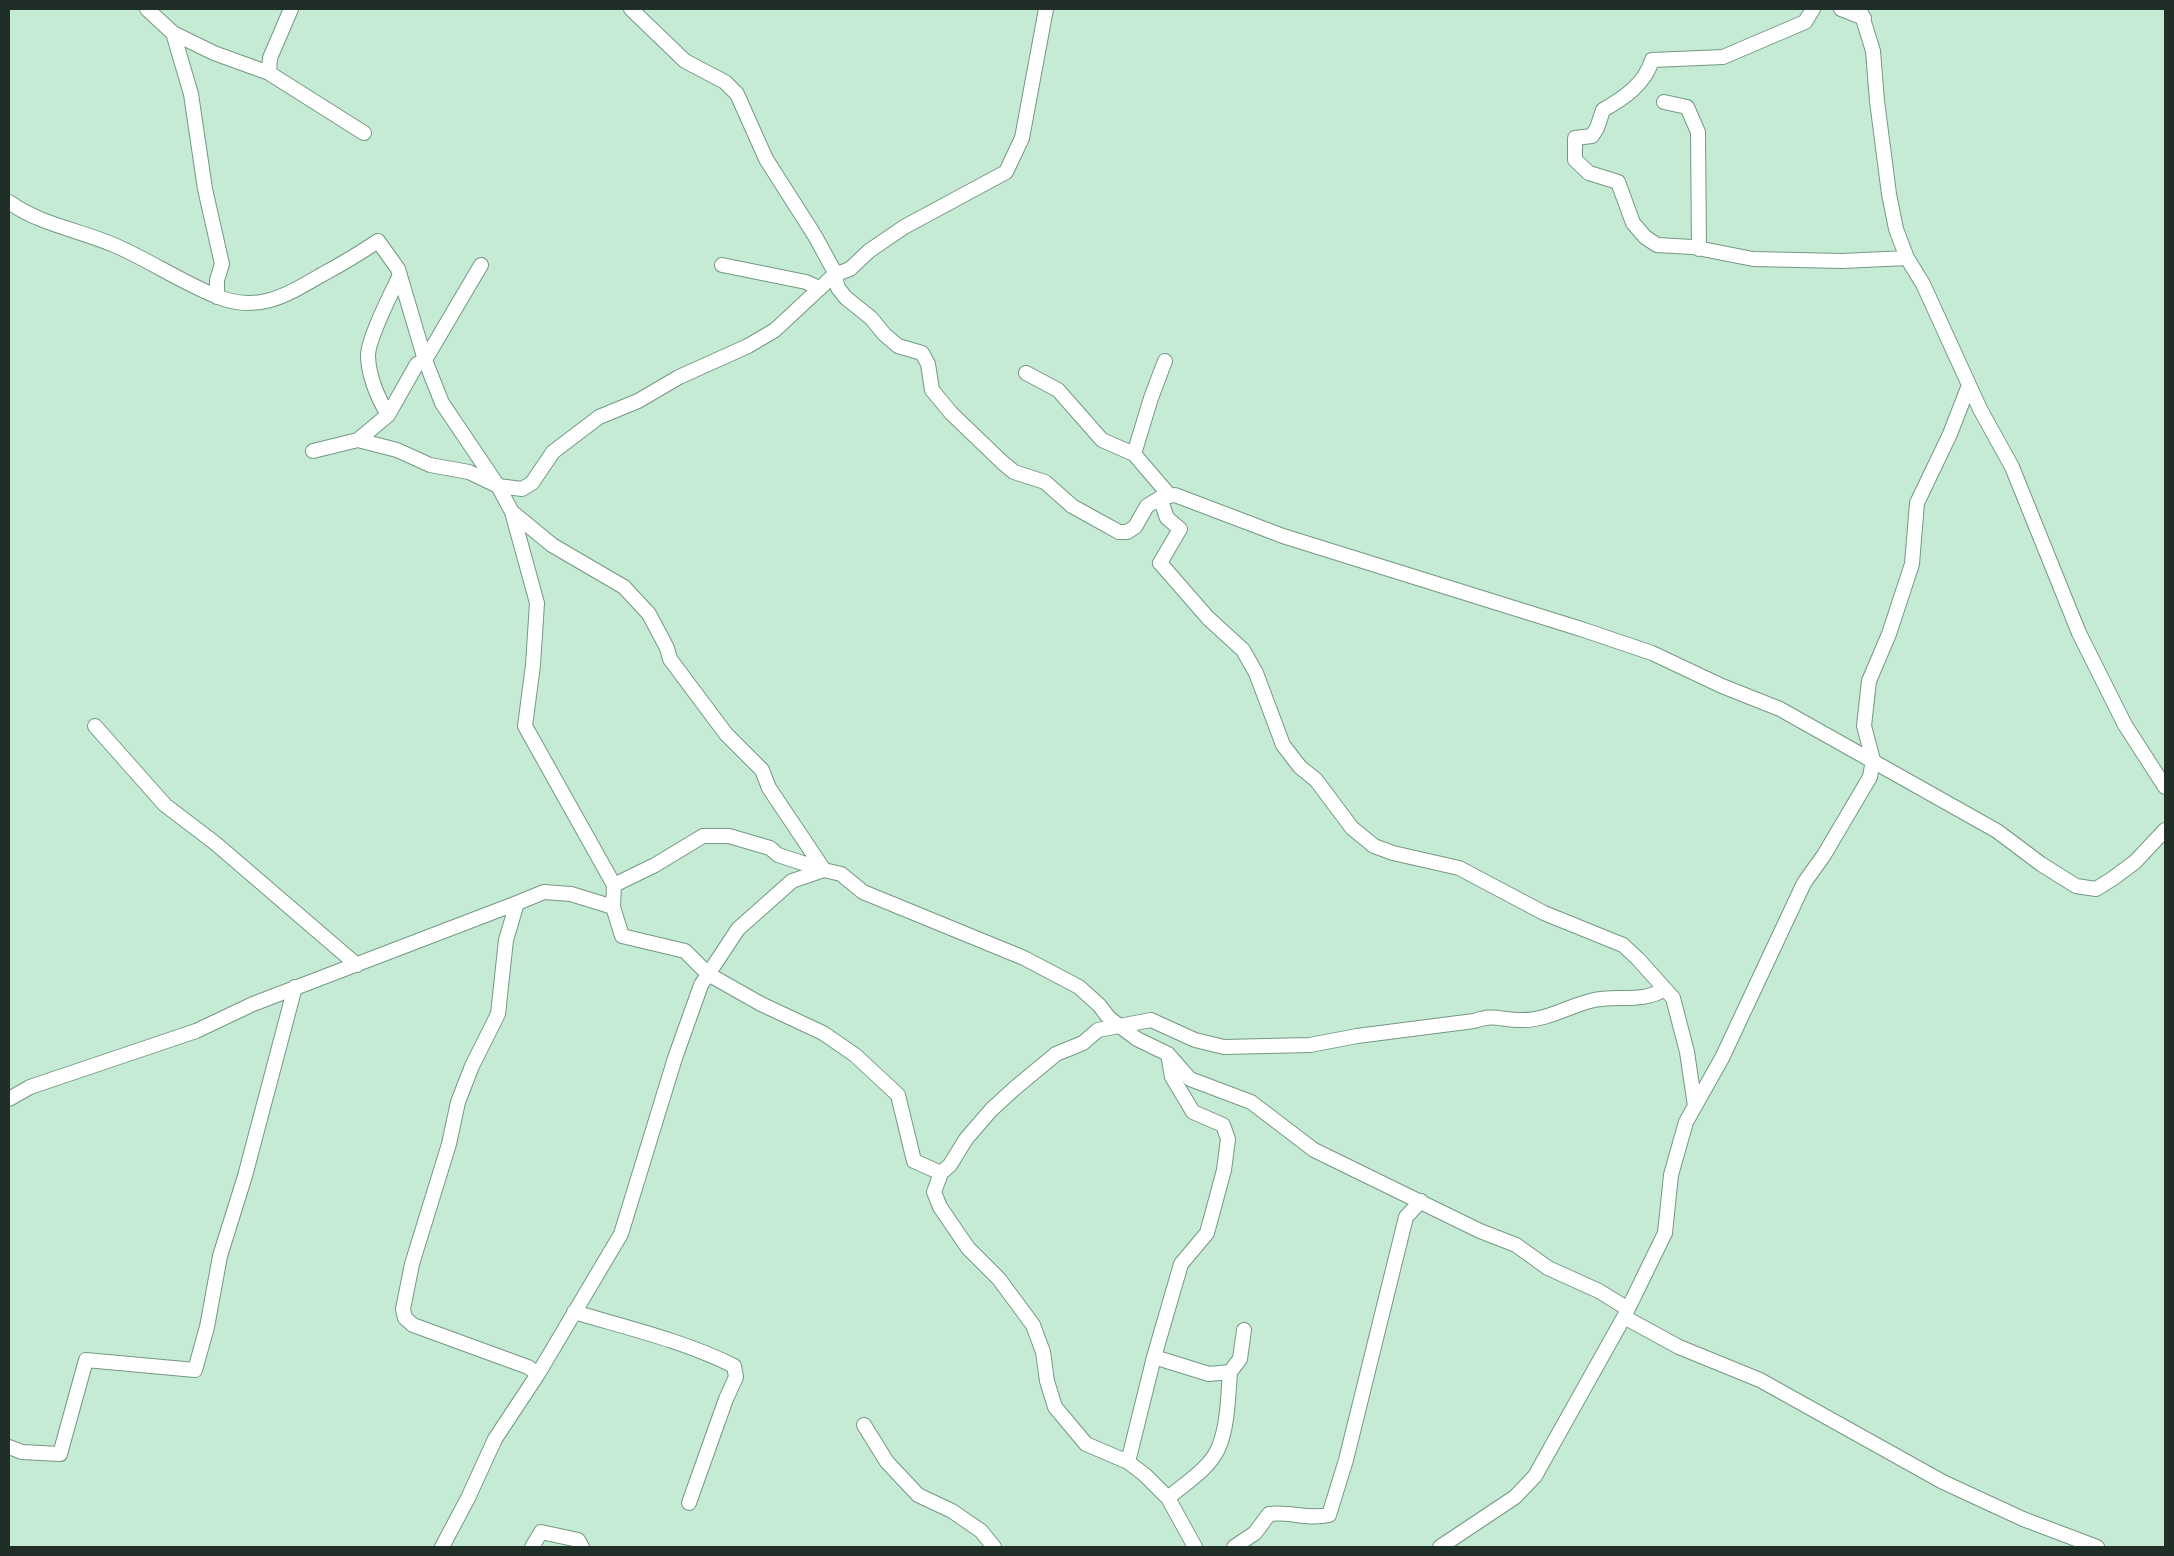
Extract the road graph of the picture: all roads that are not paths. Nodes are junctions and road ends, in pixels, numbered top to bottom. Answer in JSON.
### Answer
{"nodes":[{"id":1,"x":147,"y":9,"type":"edge"},
{"id":2,"x":291,"y":9,"type":"edge"},
{"id":3,"x":631,"y":9,"type":"edge"},
{"id":4,"x":1046,"y":9,"type":"edge"},
{"id":5,"x":1813,"y":9,"type":"edge"},
{"id":6,"x":1841,"y":9,"type":"edge"},
{"id":7,"x":1862,"y":14,"type":"edge"},
{"id":8,"x":173,"y":33,"type":"junction"},
{"id":9,"x":269,"y":73,"type":"junction"},
{"id":10,"x":1664,"y":102,"type":"dead end"},
{"id":11,"x":364,"y":133,"type":"dead end"},
{"id":12,"x":9,"y":202,"type":"edge"},
{"id":13,"x":1699,"y":249,"type":"junction"},
{"id":14,"x":1907,"y":258,"type":"junction"},
{"id":15,"x":481,"y":265,"type":"dead end"},
{"id":16,"x":722,"y":265,"type":"dead end"},
{"id":17,"x":400,"y":275,"type":"junction"},
{"id":18,"x":834,"y":275,"type":"junction"},
{"id":19,"x":819,"y":288,"type":"junction"},
{"id":20,"x":217,"y":297,"type":"junction"},
{"id":21,"x":425,"y":360,"type":"junction"},
{"id":22,"x":1165,"y":362,"type":"dead end"},
{"id":23,"x":1026,"y":373,"type":"dead end"},
{"id":24,"x":1969,"y":385,"type":"junction"},
{"id":25,"x":388,"y":415,"type":"junction"},
{"id":26,"x":358,"y":440,"type":"junction"},
{"id":27,"x":313,"y":451,"type":"dead end"},
{"id":28,"x":1134,"y":454,"type":"junction"},
{"id":29,"x":498,"y":486,"type":"junction"},
{"id":30,"x":1165,"y":497,"type":"junction"},
{"id":31,"x":512,"y":512,"type":"junction"},
{"id":32,"x":95,"y":726,"type":"dead end"},
{"id":33,"x":1873,"y":760,"type":"junction"},
{"id":34,"x":2165,"y":787,"type":"edge"},
{"id":35,"x":2165,"y":830,"type":"edge"},
{"id":36,"x":824,"y":870,"type":"junction"},
{"id":37,"x":614,"y":885,"type":"junction"},
{"id":38,"x":517,"y":903,"type":"junction"},
{"id":39,"x":613,"y":907,"type":"junction"},
{"id":40,"x":357,"y":965,"type":"junction"},
{"id":41,"x":708,"y":974,"type":"junction"},
{"id":42,"x":295,"y":988,"type":"junction"},
{"id":43,"x":1665,"y":989,"type":"junction"},
{"id":44,"x":1120,"y":1026,"type":"junction"},
{"id":45,"x":1168,"y":1054,"type":"junction"},
{"id":46,"x":9,"y":1099,"type":"edge"},
{"id":47,"x":1695,"y":1106,"type":"junction"},
{"id":48,"x":940,"y":1173,"type":"junction"},
{"id":49,"x":1421,"y":1202,"type":"junction"},
{"id":50,"x":574,"y":1312,"type":"junction"},
{"id":51,"x":1626,"y":1313,"type":"junction"},
{"id":52,"x":1244,"y":1330,"type":"dead end"},
{"id":53,"x":1154,"y":1357,"type":"junction"},
{"id":54,"x":1230,"y":1372,"type":"junction"},
{"id":55,"x":538,"y":1374,"type":"junction"},
{"id":56,"x":864,"y":1424,"type":"dead end"},
{"id":57,"x":9,"y":1447,"type":"edge"},
{"id":58,"x":1128,"y":1462,"type":"junction"},
{"id":59,"x":1168,"y":1498,"type":"junction"},
{"id":60,"x":689,"y":1503,"type":"dead end"},
{"id":61,"x":442,"y":1547,"type":"edge"},
{"id":62,"x":532,"y":1547,"type":"edge"},
{"id":63,"x":582,"y":1547,"type":"edge"},
{"id":64,"x":994,"y":1547,"type":"edge"},
{"id":65,"x":1196,"y":1547,"type":"edge"},
{"id":66,"x":1234,"y":1547,"type":"edge"},
{"id":67,"x":1440,"y":1547,"type":"edge"},
{"id":68,"x":2097,"y":1547,"type":"edge"}],
"edges":[{"from":1,"to":8,"type":"street"},
{"from":2,"to":9,"type":"street"},
{"from":3,"to":18,"type":"street"},
{"from":4,"to":18,"type":"street"},
{"from":5,"to":13,"type":"street"},
{"from":6,"to":7,"type":"street"},
{"from":7,"to":14,"type":"street"},
{"from":8,"to":9,"type":"street"},
{"from":8,"to":20,"type":"street"},
{"from":9,"to":11,"type":"street"},
{"from":10,"to":13,"type":"street"},
{"from":12,"to":20,"type":"street"},
{"from":13,"to":14,"type":"street"},
{"from":14,"to":24,"type":"street"},
{"from":15,"to":21,"type":"street"},
{"from":16,"to":19,"type":"street"},
{"from":17,"to":20,"type":"street"},
{"from":17,"to":21,"type":"street"},
{"from":17,"to":25,"type":"street"},
{"from":18,"to":19,"type":"street"},
{"from":18,"to":30,"type":"street"},
{"from":19,"to":29,"type":"street"},
{"from":21,"to":25,"type":"street"},
{"from":21,"to":29,"type":"street"},
{"from":22,"to":28,"type":"street"},
{"from":23,"to":28,"type":"street"},
{"from":24,"to":33,"type":"street"},
{"from":24,"to":34,"type":"street"},
{"from":25,"to":26,"type":"street"},
{"from":26,"to":27,"type":"street"},
{"from":26,"to":29,"type":"street"},
{"from":28,"to":30,"type":"street"},
{"from":29,"to":31,"type":"street"},
{"from":30,"to":33,"type":"street"},
{"from":30,"to":43,"type":"street"},
{"from":31,"to":36,"type":"street"},
{"from":31,"to":37,"type":"street"},
{"from":32,"to":40,"type":"street"},
{"from":33,"to":35,"type":"street"},
{"from":33,"to":47,"type":"street"},
{"from":36,"to":37,"type":"street"},
{"from":36,"to":41,"type":"street"},
{"from":36,"to":44,"type":"street"},
{"from":37,"to":39,"type":"street"},
{"from":38,"to":39,"type":"street"},
{"from":38,"to":40,"type":"street"},
{"from":38,"to":55,"type":"street"},
{"from":39,"to":41,"type":"street"},
{"from":40,"to":42,"type":"street"},
{"from":41,"to":48,"type":"street"},
{"from":41,"to":50,"type":"street"},
{"from":42,"to":46,"type":"street"},
{"from":42,"to":57,"type":"street"},
{"from":43,"to":44,"type":"street"},
{"from":43,"to":47,"type":"street"},
{"from":44,"to":45,"type":"street"},
{"from":44,"to":48,"type":"street"},
{"from":45,"to":49,"type":"street"},
{"from":45,"to":53,"type":"street"},
{"from":47,"to":51,"type":"street"},
{"from":48,"to":58,"type":"street"},
{"from":49,"to":51,"type":"street"},
{"from":49,"to":66,"type":"street"},
{"from":50,"to":55,"type":"street"},
{"from":50,"to":60,"type":"street"},
{"from":51,"to":67,"type":"street"},
{"from":51,"to":68,"type":"street"},
{"from":52,"to":54,"type":"street"},
{"from":53,"to":54,"type":"street"},
{"from":53,"to":58,"type":"street"},
{"from":54,"to":59,"type":"street"},
{"from":55,"to":61,"type":"street"},
{"from":56,"to":64,"type":"street"},
{"from":58,"to":59,"type":"street"},
{"from":59,"to":65,"type":"street"},
{"from":62,"to":63,"type":"street"}]}
